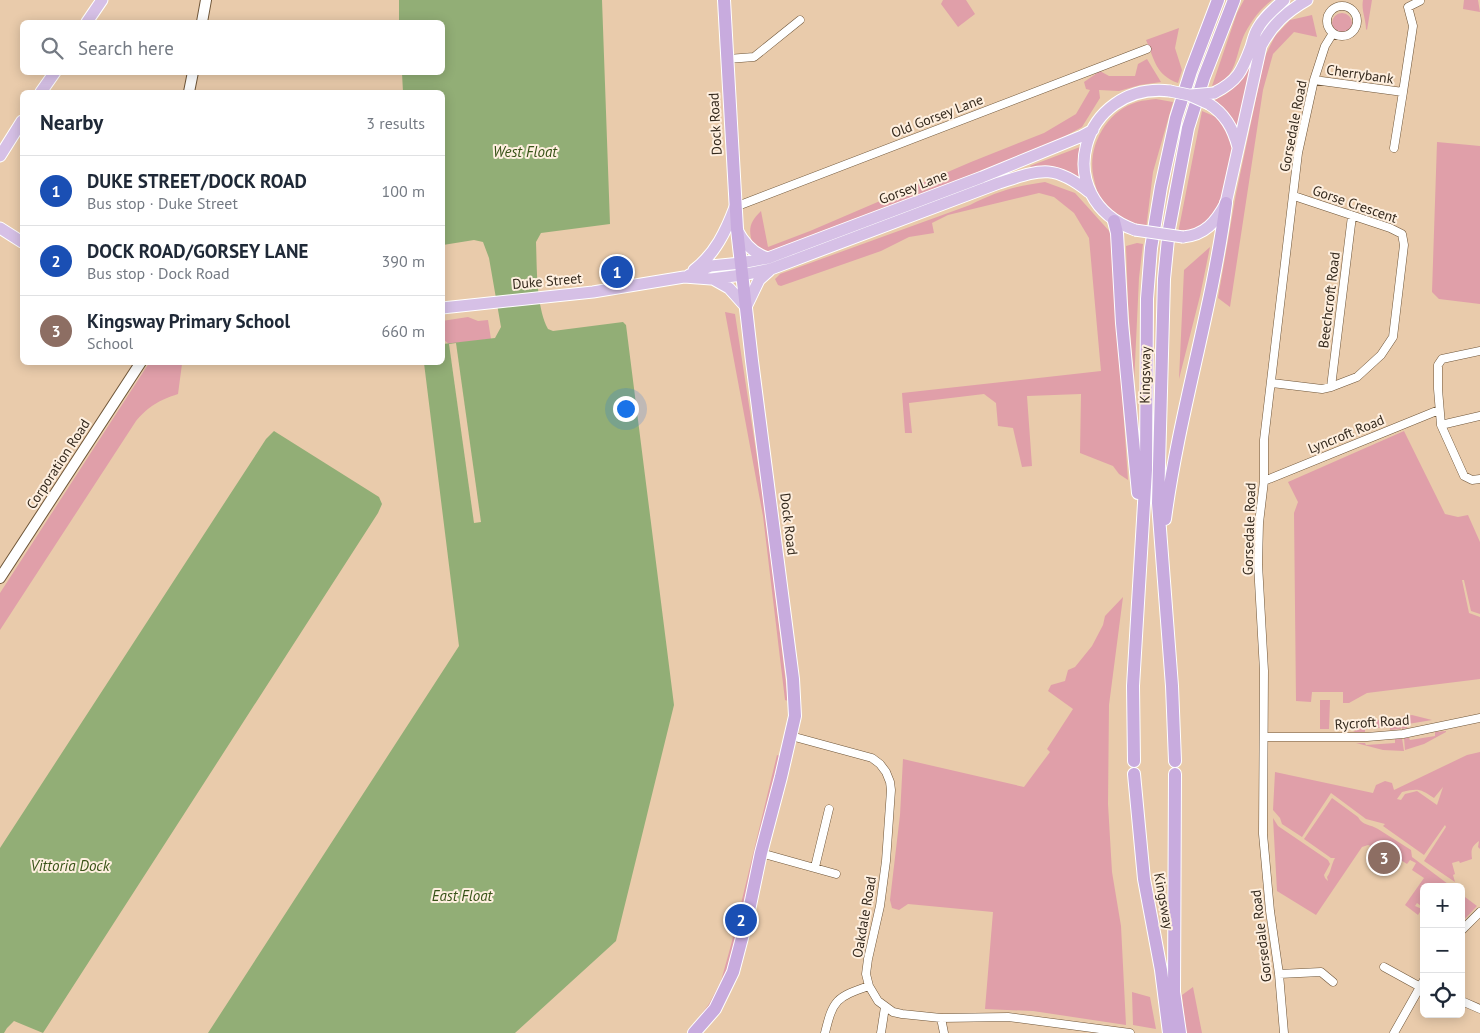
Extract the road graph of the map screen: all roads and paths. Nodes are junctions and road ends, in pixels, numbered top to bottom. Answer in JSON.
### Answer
{"nodes":[{"id":1,"x":102,"y":0,"type":"edge"},
{"id":2,"x":206,"y":0,"type":"edge"},
{"id":3,"x":724,"y":0,"type":"edge"},
{"id":4,"x":1218,"y":0,"type":"edge"},
{"id":5,"x":1234,"y":0,"type":"edge"},
{"id":6,"x":1284,"y":0,"type":"edge"},
{"id":7,"x":1307,"y":0,"type":"edge"},
{"id":8,"x":1420,"y":1,"type":"edge"},
{"id":9,"x":1408,"y":7,"type":"junction"},
{"id":10,"x":1399,"y":12,"type":"dead end"},
{"id":11,"x":88,"y":20,"type":"edge"},
{"id":12,"x":202,"y":20,"type":"edge"},
{"id":13,"x":800,"y":20,"type":"dead end"},
{"id":14,"x":1333,"y":33,"type":"junction"},
{"id":15,"x":1147,"y":49,"type":"dead end"},
{"id":16,"x":728,"y":59,"type":"junction"},
{"id":17,"x":52,"y":75,"type":"edge"},
{"id":18,"x":192,"y":75,"type":"edge"},
{"id":19,"x":1314,"y":80,"type":"junction"},
{"id":20,"x":42,"y":90,"type":"edge"},
{"id":21,"x":189,"y":90,"type":"edge"},
{"id":22,"x":1403,"y":92,"type":"junction"},
{"id":23,"x":1189,"y":95,"type":"junction"},
{"id":24,"x":20,"y":124,"type":"edge"},
{"id":25,"x":1093,"y":130,"type":"junction"},
{"id":26,"x":1238,"y":148,"type":"junction"},
{"id":27,"x":1394,"y":148,"type":"dead end"},
{"id":28,"x":0,"y":156,"type":"edge"},
{"id":29,"x":1090,"y":192,"type":"junction"},
{"id":30,"x":1294,"y":196,"type":"junction"},
{"id":31,"x":1226,"y":203,"type":"junction"},
{"id":32,"x":735,"y":207,"type":"junction"},
{"id":33,"x":1352,"y":216,"type":"junction"},
{"id":34,"x":1114,"y":221,"type":"junction"},
{"id":35,"x":0,"y":228,"type":"edge"},
{"id":36,"x":737,"y":229,"type":"junction"},
{"id":37,"x":20,"y":241,"type":"edge"},
{"id":38,"x":768,"y":258,"type":"junction"},
{"id":39,"x":742,"y":269,"type":"junction"},
{"id":40,"x":771,"y":270,"type":"junction"},
{"id":41,"x":684,"y":277,"type":"junction"},
{"id":42,"x":711,"y":279,"type":"junction"},
{"id":43,"x":746,"y":307,"type":"junction"},
{"id":44,"x":445,"y":308,"type":"edge"},
{"id":45,"x":1480,"y":351,"type":"edge"},
{"id":46,"x":139,"y":365,"type":"edge"},
{"id":47,"x":1272,"y":383,"type":"junction"},
{"id":48,"x":1331,"y":387,"type":"junction"},
{"id":49,"x":1438,"y":410,"type":"junction"},
{"id":50,"x":1480,"y":416,"type":"edge"},
{"id":51,"x":1441,"y":425,"type":"junction"},
{"id":52,"x":1480,"y":479,"type":"edge"},
{"id":53,"x":1264,"y":481,"type":"junction"},
{"id":54,"x":1162,"y":545,"type":"junction"},
{"id":55,"x":1142,"y":546,"type":"junction"},
{"id":56,"x":0,"y":578,"type":"edge"},
{"id":57,"x":1480,"y":718,"type":"edge"},
{"id":58,"x":791,"y":736,"type":"junction"},
{"id":59,"x":1264,"y":737,"type":"junction"},
{"id":60,"x":1134,"y":761,"type":"dead end"},
{"id":61,"x":1134,"y":774,"type":"dead end"},
{"id":62,"x":829,"y":809,"type":"dead end"},
{"id":63,"x":760,"y":853,"type":"junction"},
{"id":64,"x":815,"y":867,"type":"junction"},
{"id":65,"x":836,"y":874,"type":"dead end"},
{"id":66,"x":1480,"y":912,"type":"edge"},
{"id":67,"x":1464,"y":928,"type":"edge"},
{"id":68,"x":1384,"y":968,"type":"dead end"},
{"id":69,"x":1279,"y":974,"type":"junction"},
{"id":70,"x":1333,"y":982,"type":"dead end"},
{"id":71,"x":1420,"y":984,"type":"edge"},
{"id":72,"x":869,"y":986,"type":"junction"},
{"id":73,"x":1420,"y":988,"type":"edge"},
{"id":74,"x":1465,"y":1002,"type":"edge"},
{"id":75,"x":885,"y":1007,"type":"junction"},
{"id":76,"x":1480,"y":1009,"type":"edge"},
{"id":77,"x":941,"y":1018,"type":"junction"},
{"id":78,"x":694,"y":1033,"type":"edge"},
{"id":79,"x":825,"y":1033,"type":"edge"},
{"id":80,"x":881,"y":1033,"type":"edge"},
{"id":81,"x":944,"y":1033,"type":"edge"},
{"id":82,"x":1121,"y":1033,"type":"edge"},
{"id":83,"x":1130,"y":1033,"type":"edge"},
{"id":84,"x":1169,"y":1033,"type":"edge"},
{"id":85,"x":1180,"y":1033,"type":"edge"},
{"id":86,"x":1284,"y":1033,"type":"edge"},
{"id":87,"x":1394,"y":1033,"type":"edge"}],
"edges":[{"from":1,"to":11,"type":"main road"},
{"from":2,"to":12,"type":"main road"},
{"from":3,"to":16,"type":"highway","name":"Dock Road"},
{"from":4,"to":55,"type":"highway","name":"Kingsway"},
{"from":5,"to":54,"type":"highway","name":"Kingsway"},
{"from":6,"to":23,"type":"main road","bridge":true},
{"from":7,"to":26,"type":"main road"},
{"from":8,"to":9,"type":"street"},
{"from":9,"to":10,"type":"street"},
{"from":9,"to":22,"type":"street","name":"Cherrybank"},
{"from":13,"to":16,"type":"street"},
{"from":14,"to":14,"type":"street"},
{"from":14,"to":19,"type":"street","name":"Gorsedale Road"},
{"from":15,"to":32,"type":"street","name":"Old Gorsey Lane"},
{"from":16,"to":32,"type":"highway","name":"Dock Road"},
{"from":17,"to":20,"type":"main road"},
{"from":18,"to":21,"type":"main road"},
{"from":19,"to":22,"type":"street","name":"Cherrybank"},
{"from":19,"to":30,"type":"street","name":"Gorsedale Road"},
{"from":22,"to":27,"type":"street","name":"Cherrybank"},
{"from":23,"to":25,"type":"main road","bridge":true},
{"from":23,"to":26,"type":"main road","bridge":true},
{"from":24,"to":28,"type":"main road"},
{"from":25,"to":29,"type":"main road"},
{"from":25,"to":38,"type":"main road","name":"Gorsey Lane"},
{"from":26,"to":31,"type":"main road"},
{"from":29,"to":34,"type":"main road"},
{"from":29,"to":40,"type":"main road","name":"Gorsey Lane"},
{"from":30,"to":33,"type":"street","name":"Gorse Crescent"},
{"from":30,"to":47,"type":"street","name":"Gorsedale Road"},
{"from":31,"to":34,"type":"main road","bridge":true},
{"from":31,"to":54,"type":"highway"},
{"from":32,"to":36,"type":"highway","name":"Dock Road"},
{"from":32,"to":41,"type":"main road"},
{"from":33,"to":48,"type":"street","name":"Beechcroft Road"},
{"from":33,"to":48,"type":"street","name":"Gorse Crescent"},
{"from":34,"to":55,"type":"highway"},
{"from":35,"to":37,"type":"main road"},
{"from":36,"to":38,"type":"main road"},
{"from":36,"to":39,"type":"highway","name":"Dock Road"},
{"from":38,"to":39,"type":"main road","name":"Gorsey Lane"},
{"from":39,"to":40,"type":"main road","name":"Gorsey Lane"},
{"from":39,"to":41,"type":"main road","name":"Duke Street"},
{"from":39,"to":42,"type":"main road","name":"Duke Street"},
{"from":39,"to":43,"type":"highway","name":"Dock Road"},
{"from":40,"to":43,"type":"main road"},
{"from":41,"to":42,"type":"main road","name":"Duke Street"},
{"from":41,"to":44,"type":"main road","name":"Duke Street"},
{"from":42,"to":43,"type":"main road"},
{"from":43,"to":58,"type":"highway","name":"Dock Road"},
{"from":45,"to":49,"type":"street"},
{"from":46,"to":56,"type":"main road","name":"Corporation Road"},
{"from":47,"to":48,"type":"street","name":"Gorse Crescent"},
{"from":47,"to":53,"type":"street","name":"Gorsedale Road"},
{"from":49,"to":51,"type":"street"},
{"from":49,"to":53,"type":"street","name":"Lyncroft Road"},
{"from":50,"to":51,"type":"street"},
{"from":51,"to":52,"type":"street"},
{"from":53,"to":59,"type":"street","name":"Gorsedale Road"},
{"from":54,"to":85,"type":"highway","name":"Kingsway"},
{"from":55,"to":60,"type":"highway","name":"Kingsway"},
{"from":57,"to":59,"type":"street","name":"Rycroft Road"},
{"from":58,"to":63,"type":"highway","name":"Dock Road"},
{"from":58,"to":72,"type":"street","name":"Oakdale Road"},
{"from":59,"to":69,"type":"street","name":"Gorsedale Road"},
{"from":61,"to":84,"type":"highway","name":"Kingsway"},
{"from":62,"to":64,"type":"street"},
{"from":63,"to":64,"type":"street"},
{"from":63,"to":78,"type":"highway","name":"Dock Road"},
{"from":64,"to":65,"type":"street"},
{"from":66,"to":67,"type":"street"},
{"from":68,"to":71,"type":"street"},
{"from":69,"to":70,"type":"street"},
{"from":69,"to":86,"type":"street","name":"Gorsedale Road"},
{"from":72,"to":75,"type":"street"},
{"from":72,"to":79,"type":"street"},
{"from":73,"to":87,"type":"street"},
{"from":74,"to":76,"type":"street"},
{"from":75,"to":77,"type":"street"},
{"from":75,"to":80,"type":"street"},
{"from":77,"to":81,"type":"street"},
{"from":77,"to":82,"type":"street"},
{"from":82,"to":83,"type":"street"}]}
